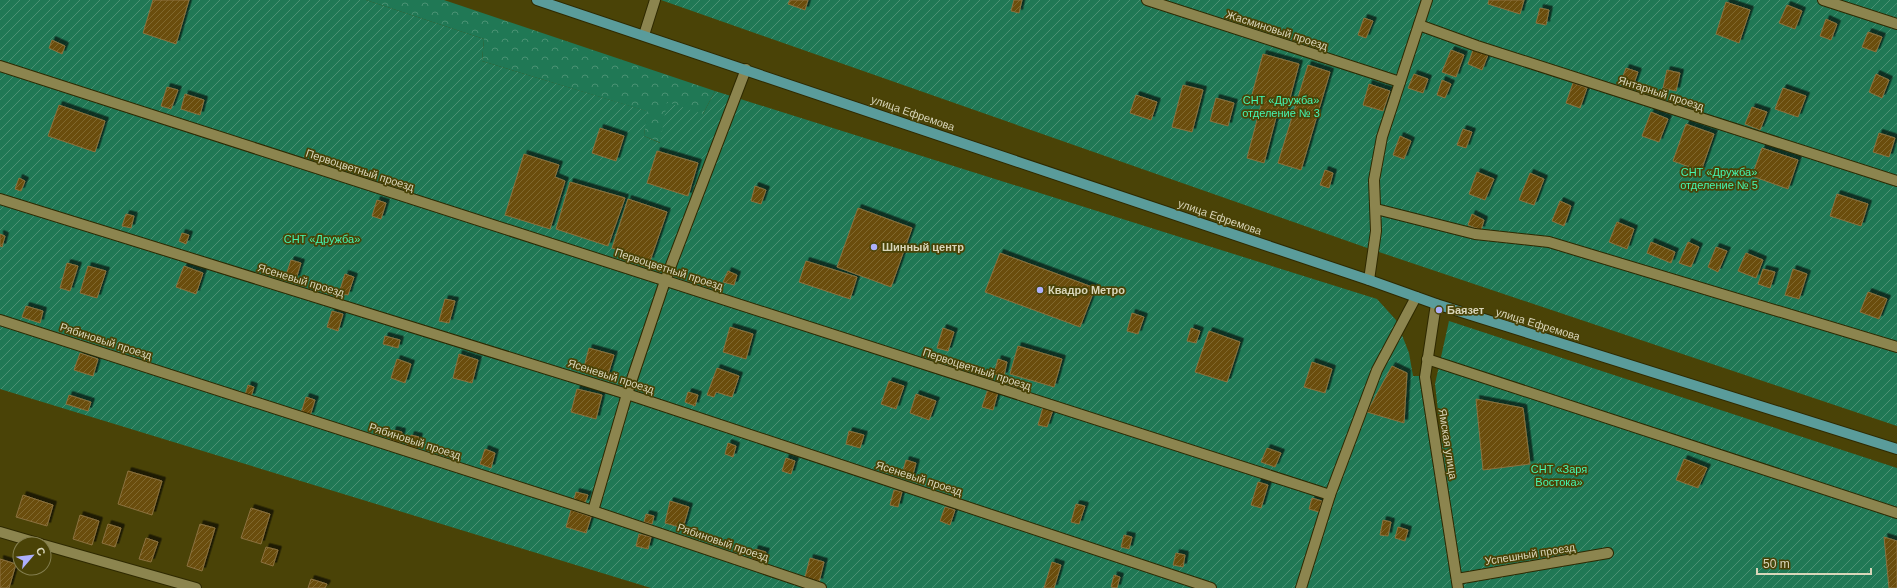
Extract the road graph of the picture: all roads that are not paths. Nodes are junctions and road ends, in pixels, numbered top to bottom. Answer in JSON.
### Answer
{"nodes":[{"id":1,"x":537,"y":0,"type":"edge"},
{"id":2,"x":656,"y":0,"type":"edge"},
{"id":3,"x":1147,"y":0,"type":"edge"},
{"id":4,"x":1427,"y":0,"type":"edge"},
{"id":5,"x":1823,"y":0,"type":"edge"},
{"id":6,"x":1897,"y":24,"type":"edge"},
{"id":7,"x":1419,"y":25,"type":"junction"},
{"id":8,"x":644,"y":35,"type":"junction"},
{"id":9,"x":0,"y":66,"type":"edge"},
{"id":10,"x":746,"y":69,"type":"junction"},
{"id":11,"x":1400,"y":82,"type":"junction"},
{"id":12,"x":1897,"y":181,"type":"edge"},
{"id":13,"x":0,"y":199,"type":"edge"},
{"id":14,"x":1376,"y":209,"type":"junction"},
{"id":15,"x":1369,"y":280,"type":"junction"},
{"id":16,"x":665,"y":281,"type":"junction"},
{"id":17,"x":1416,"y":297,"type":"junction"},
{"id":18,"x":1436,"y":304,"type":"junction"},
{"id":19,"x":0,"y":320,"type":"edge"},
{"id":20,"x":1897,"y":347,"type":"edge"},
{"id":21,"x":1427,"y":359,"type":"junction"},
{"id":22,"x":627,"y":394,"type":"junction"},
{"id":23,"x":1897,"y":449,"type":"edge"},
{"id":24,"x":1330,"y":495,"type":"junction"},
{"id":25,"x":593,"y":510,"type":"junction"},
{"id":26,"x":1897,"y":513,"type":"edge"},
{"id":27,"x":0,"y":532,"type":"edge"},
{"id":28,"x":14,"y":536,"type":"edge"},
{"id":29,"x":52,"y":547,"type":"edge"},
{"id":30,"x":1608,"y":553,"type":"dead end"},
{"id":31,"x":1457,"y":583,"type":"edge"},
{"id":32,"x":196,"y":588,"type":"edge"},
{"id":33,"x":821,"y":588,"type":"edge"},
{"id":34,"x":1211,"y":588,"type":"edge"},
{"id":35,"x":1302,"y":588,"type":"edge"}],
"edges":[{"from":1,"to":8,"type":"main road","name":"улица Ефремова"},
{"from":2,"to":8,"type":"street"},
{"from":3,"to":11,"type":"street","name":"Жасминовый проезд"},
{"from":4,"to":7,"type":"street"},
{"from":5,"to":6,"type":"street"},
{"from":7,"to":11,"type":"street"},
{"from":7,"to":12,"type":"street","name":"Янтарный проезд"},
{"from":8,"to":10,"type":"main road","name":"улица Ефремова"},
{"from":9,"to":16,"type":"street","name":"Первоцветный проезд"},
{"from":10,"to":15,"type":"main road","name":"улица Ефремова"},
{"from":10,"to":16,"type":"street"},
{"from":11,"to":14,"type":"street"},
{"from":13,"to":22,"type":"street","name":"Ясеневый проезд"},
{"from":14,"to":15,"type":"street"},
{"from":14,"to":20,"type":"street"},
{"from":15,"to":17,"type":"main road","name":"улица Ефремова"},
{"from":16,"to":22,"type":"street"},
{"from":16,"to":24,"type":"street","name":"Первоцветный проезд"},
{"from":17,"to":18,"type":"main road","name":"улица Ефремова"},
{"from":17,"to":24,"type":"street"},
{"from":18,"to":21,"type":"street","name":"Ямская улица"},
{"from":18,"to":23,"type":"main road","name":"улица Ефремова"},
{"from":19,"to":25,"type":"street","name":"Рябиновый проезд"},
{"from":21,"to":26,"type":"street"},
{"from":21,"to":31,"type":"street","name":"Ямская улица"},
{"from":22,"to":25,"type":"street"},
{"from":22,"to":34,"type":"street","name":"Ясеневый проезд"},
{"from":24,"to":35,"type":"street"},
{"from":25,"to":33,"type":"street","name":"Рябиновый проезд"},
{"from":27,"to":28,"type":"street"},
{"from":29,"to":32,"type":"street"},
{"from":30,"to":31,"type":"street","name":"Успешный проезд"}]}
